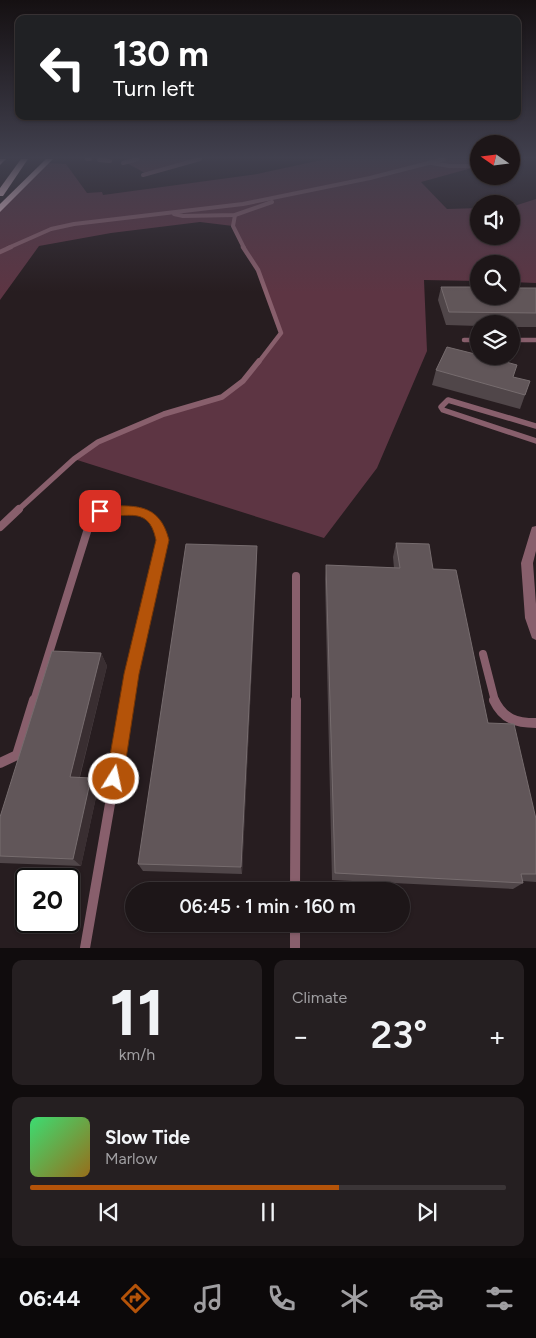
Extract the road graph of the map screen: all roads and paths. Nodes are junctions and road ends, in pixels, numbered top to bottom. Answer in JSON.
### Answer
{"nodes":[{"id":1,"x":247,"y":203,"type":"edge"},
{"id":2,"x":267,"y":203,"type":"edge"},
{"id":3,"x":168,"y":212,"type":"junction"},
{"id":4,"x":235,"y":215,"type":"junction"},
{"id":5,"x":0,"y":252,"type":"edge"},
{"id":6,"x":464,"y":340,"type":"dead end"},
{"id":7,"x":470,"y":340,"type":"edge"},
{"id":8,"x":520,"y":340,"type":"edge"},
{"id":9,"x":536,"y":340,"type":"edge"},
{"id":10,"x":536,"y":426,"type":"edge"},
{"id":11,"x":536,"y":441,"type":"edge"},
{"id":12,"x":0,"y":527,"type":"edge"},
{"id":13,"x":535,"y":535,"type":"edge"},
{"id":14,"x":296,"y":576,"type":"dead end"},
{"id":15,"x":533,"y":605,"type":"edge"},
{"id":16,"x":536,"y":634,"type":"edge"},
{"id":17,"x":482,"y":654,"type":"dead end"},
{"id":18,"x":536,"y":723,"type":"edge"},
{"id":19,"x":0,"y":763,"type":"edge"},
{"id":20,"x":295,"y":882,"type":"edge"},
{"id":21,"x":295,"y":932,"type":"edge"},
{"id":22,"x":85,"y":948,"type":"edge"},
{"id":23,"x":295,"y":948,"type":"edge"}],
"edges":[{"from":1,"to":3,"type":"lane"},
{"from":2,"to":4,"type":"lane"},
{"from":3,"to":4,"type":"lane"},
{"from":3,"to":5,"type":"lane"},
{"from":4,"to":12,"type":"lane"},
{"from":6,"to":7,"type":"lane"},
{"from":8,"to":9,"type":"lane"},
{"from":10,"to":11,"type":"lane"},
{"from":13,"to":15,"type":"street"},
{"from":14,"to":20,"type":"lane"},
{"from":15,"to":16,"type":"street"},
{"from":17,"to":18,"type":"lane"},
{"from":19,"to":22,"type":"lane"},
{"from":21,"to":23,"type":"lane"}]}
